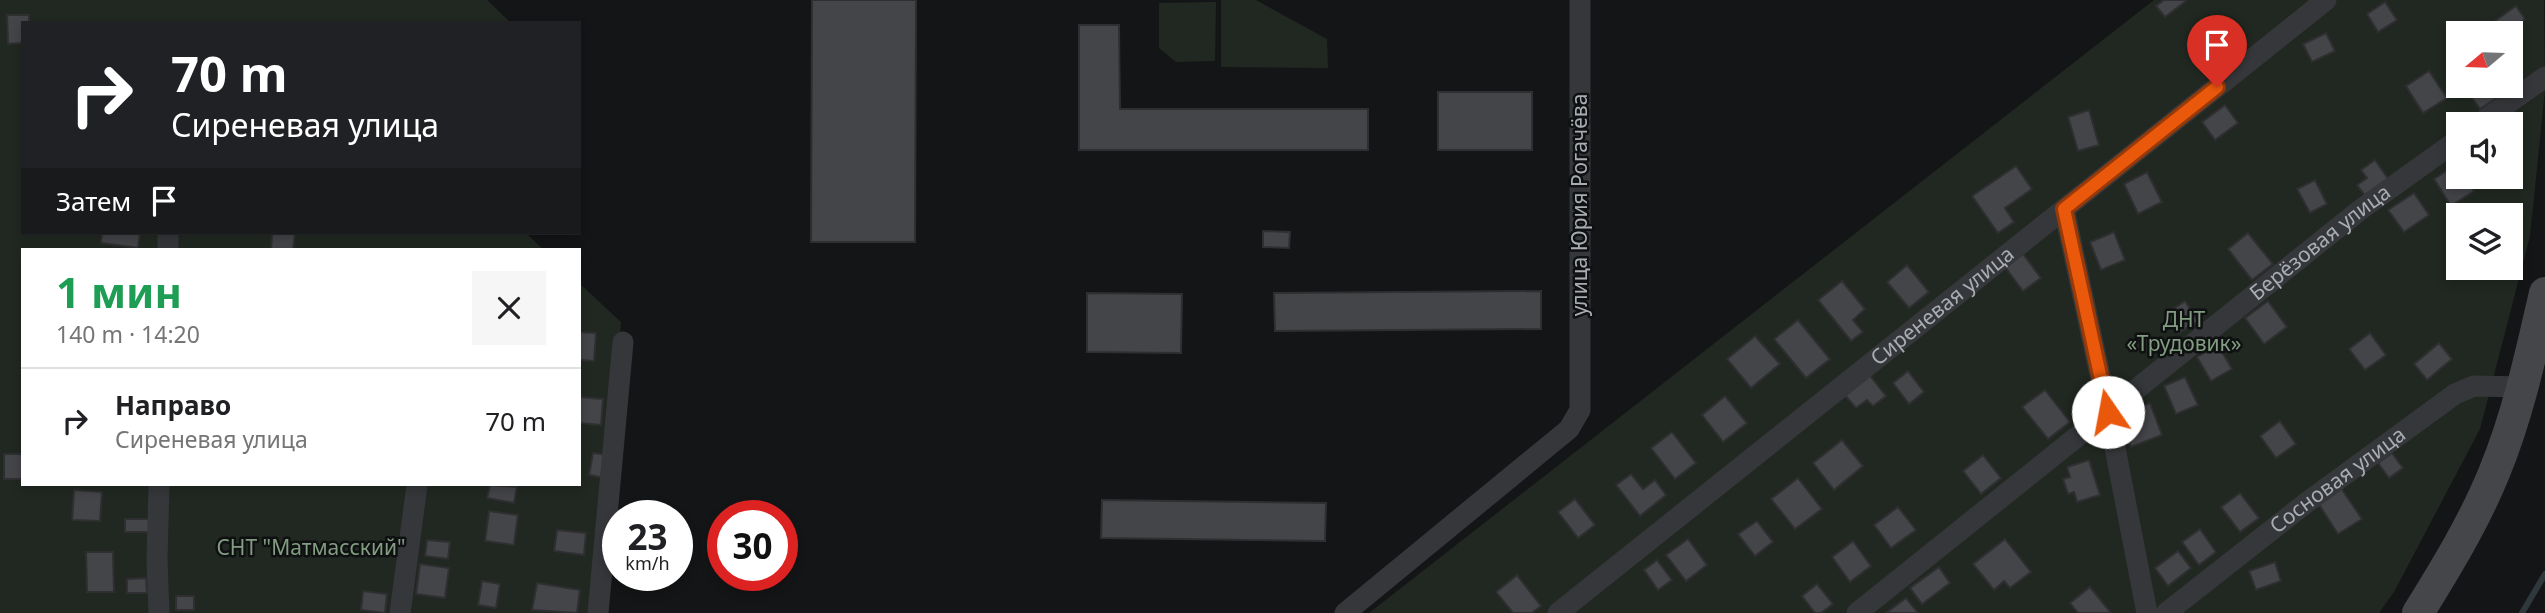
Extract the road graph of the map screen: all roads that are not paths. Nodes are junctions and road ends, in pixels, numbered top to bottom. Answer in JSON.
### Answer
{"nodes":[{"id":1,"x":1580,"y":0,"type":"edge"},
{"id":2,"x":2326,"y":0,"type":"edge"},
{"id":3,"x":2545,"y":77,"type":"edge"},
{"id":4,"x":2496,"y":112,"type":"edge"},
{"id":5,"x":2446,"y":148,"type":"edge"},
{"id":6,"x":2064,"y":209,"type":"junction"},
{"id":7,"x":2545,"y":293,"type":"edge"},
{"id":8,"x":623,"y":342,"type":"dead end"},
{"id":9,"x":2524,"y":387,"type":"junction"},
{"id":10,"x":2108,"y":412,"type":"junction"},
{"id":11,"x":159,"y":486,"type":"edge"},
{"id":12,"x":416,"y":486,"type":"edge"},
{"id":13,"x":159,"y":613,"type":"edge"},
{"id":14,"x":400,"y":613,"type":"edge"},
{"id":15,"x":598,"y":613,"type":"edge"},
{"id":16,"x":1345,"y":613,"type":"edge"},
{"id":17,"x":1558,"y":613,"type":"edge"},
{"id":18,"x":1857,"y":613,"type":"edge"},
{"id":19,"x":2147,"y":613,"type":"edge"},
{"id":20,"x":2166,"y":613,"type":"edge"},
{"id":21,"x":2418,"y":613,"type":"edge"}],
"edges":[{"from":1,"to":16,"type":"street","name":"улица Юрия Рогачёва"},
{"from":2,"to":6,"type":"street","name":"Сиреневая улица"},
{"from":3,"to":4,"type":"street"},
{"from":5,"to":10,"type":"street","name":"Берёзовая улица"},
{"from":6,"to":10,"type":"street"},
{"from":6,"to":17,"type":"street","name":"Сиреневая улица"},
{"from":7,"to":9,"type":"main road"},
{"from":8,"to":15,"type":"street"},
{"from":9,"to":20,"type":"street","name":"Сосновая улица"},
{"from":9,"to":21,"type":"main road"},
{"from":10,"to":18,"type":"street","name":"Берёзовая улица"},
{"from":10,"to":19,"type":"street"},
{"from":11,"to":13,"type":"street"},
{"from":12,"to":14,"type":"street"}]}
